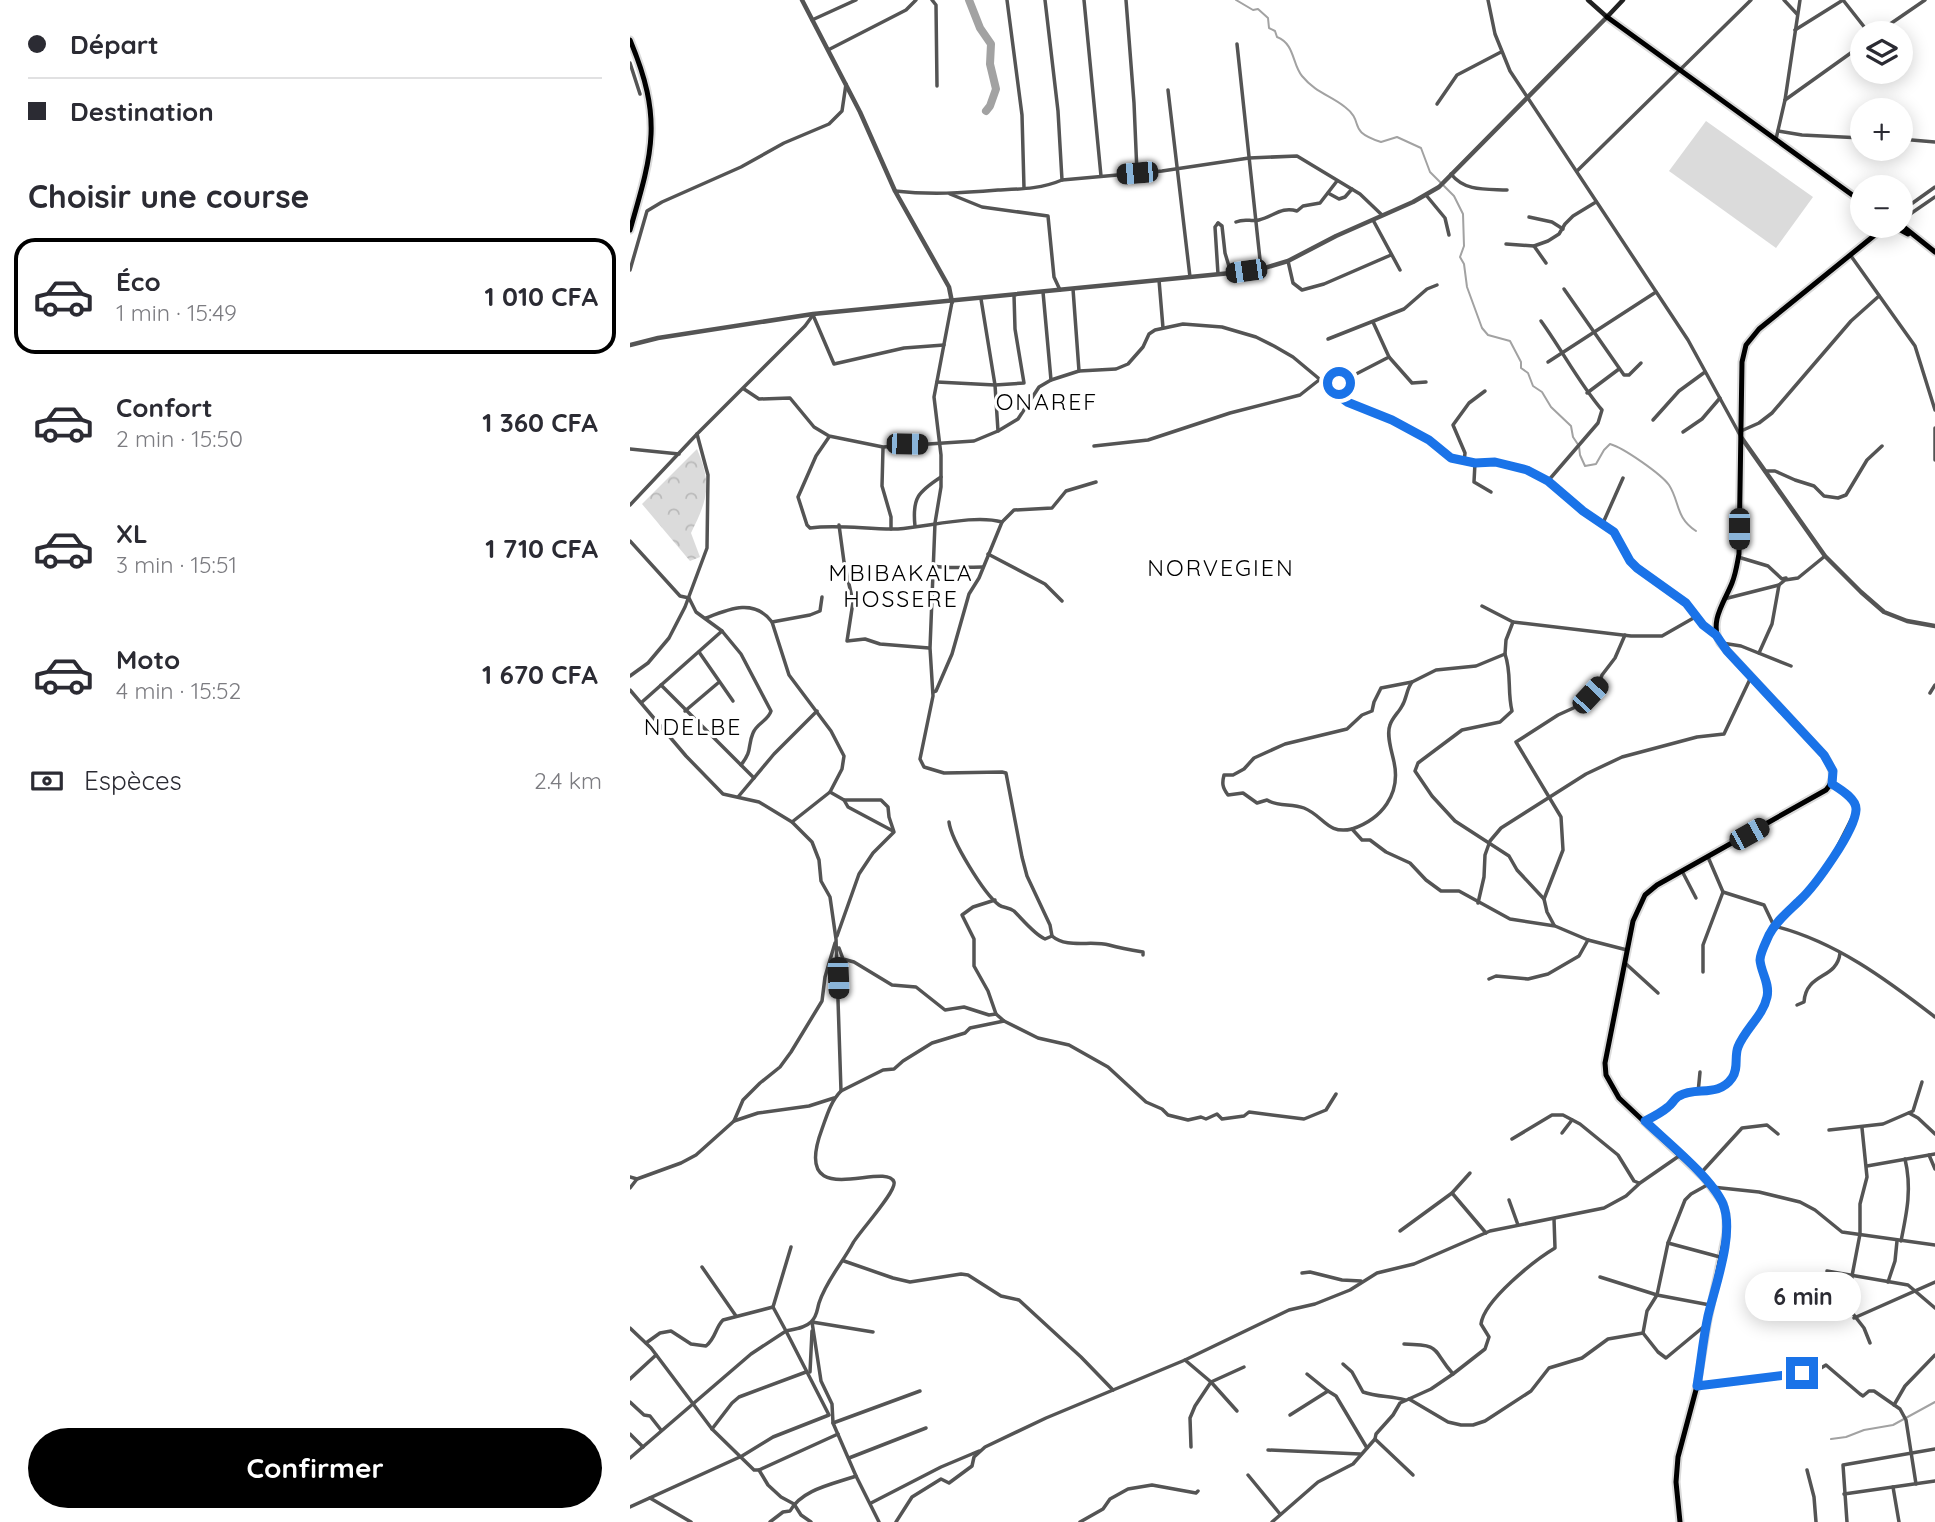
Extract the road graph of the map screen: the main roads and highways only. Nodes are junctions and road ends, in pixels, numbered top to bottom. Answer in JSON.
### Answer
{"nodes":[{"id":1,"x":1588,"y":0,"type":"edge"},
{"id":2,"x":1623,"y":0,"type":"edge"},
{"id":3,"x":1607,"y":16,"type":"junction"},
{"id":4,"x":630,"y":40,"type":"edge"},
{"id":5,"x":1850,"y":193,"type":"edge"},
{"id":6,"x":633,"y":210,"type":"edge"},
{"id":7,"x":630,"y":230,"type":"edge"},
{"id":8,"x":1913,"y":237,"type":"edge"},
{"id":9,"x":1873,"y":238,"type":"edge"},
{"id":10,"x":1935,"y":252,"type":"edge"},
{"id":11,"x":1680,"y":1522,"type":"edge"}],
"edges":[{"from":1,"to":3,"type":"main road"},
{"from":2,"to":3,"type":"main road"},
{"from":3,"to":5,"type":"main road"},
{"from":4,"to":6,"type":"main road"},
{"from":6,"to":7,"type":"main road"},
{"from":8,"to":10,"type":"main road"},
{"from":9,"to":11,"type":"main road"}]}
